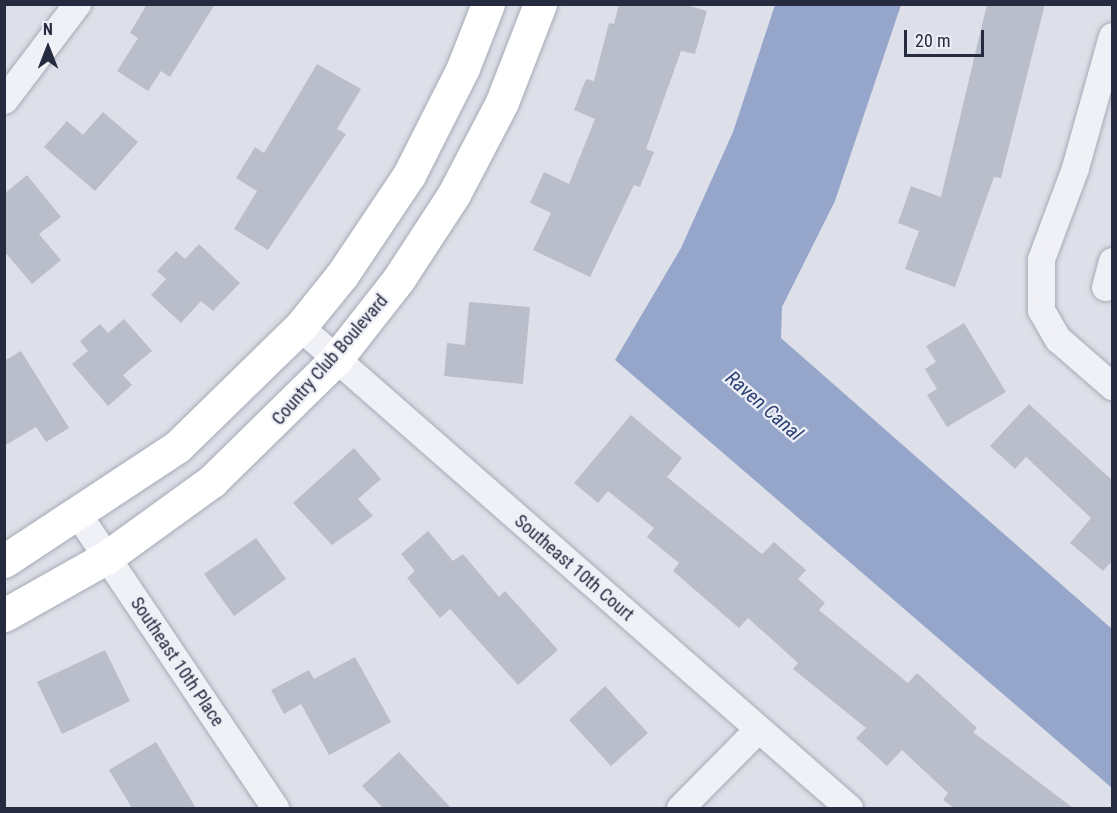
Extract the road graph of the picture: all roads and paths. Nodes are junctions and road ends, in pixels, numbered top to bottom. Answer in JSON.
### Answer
{"nodes":[{"id":1,"x":77,"y":4,"type":"edge"},
{"id":2,"x":488,"y":4,"type":"edge"},
{"id":3,"x":540,"y":4,"type":"edge"},
{"id":4,"x":1113,"y":36,"type":"edge"},
{"id":5,"x":1106,"y":87,"type":"edge"},
{"id":6,"x":4,"y":100,"type":"edge"},
{"id":7,"x":1113,"y":261,"type":"edge"},
{"id":8,"x":1105,"y":287,"type":"dead end"},
{"id":9,"x":300,"y":327,"type":"junction"},
{"id":10,"x":336,"y":358,"type":"junction"},
{"id":11,"x":1113,"y":386,"type":"edge"},
{"id":12,"x":79,"y":516,"type":"junction"},
{"id":13,"x":107,"y":557,"type":"junction"},
{"id":14,"x":4,"y":561,"type":"edge"},
{"id":15,"x":4,"y":615,"type":"edge"},
{"id":16,"x":758,"y":729,"type":"junction"},
{"id":17,"x":275,"y":808,"type":"edge"},
{"id":18,"x":680,"y":808,"type":"edge"},
{"id":19,"x":849,"y":808,"type":"edge"}],
"edges":[{"from":1,"to":6,"type":"street"},
{"from":2,"to":9,"type":"main road"},
{"from":3,"to":10,"type":"main road","name":"Country Club Boulevard"},
{"from":4,"to":5,"type":"street"},
{"from":5,"to":11,"type":"street"},
{"from":7,"to":8,"type":"street"},
{"from":9,"to":10,"type":"street","name":"Southeast 10th Court"},
{"from":9,"to":12,"type":"main road"},
{"from":10,"to":13,"type":"main road","name":"Country Club Boulevard"},
{"from":10,"to":16,"type":"street","name":"Southeast 10th Court"},
{"from":12,"to":13,"type":"street","name":"Southeast 10th Place"},
{"from":12,"to":14,"type":"main road"},
{"from":13,"to":15,"type":"main road","name":"Country Club Boulevard"},
{"from":13,"to":17,"type":"street","name":"Southeast 10th Place"},
{"from":16,"to":18,"type":"street"},
{"from":16,"to":19,"type":"street","name":"Southeast 10th Court"}]}
